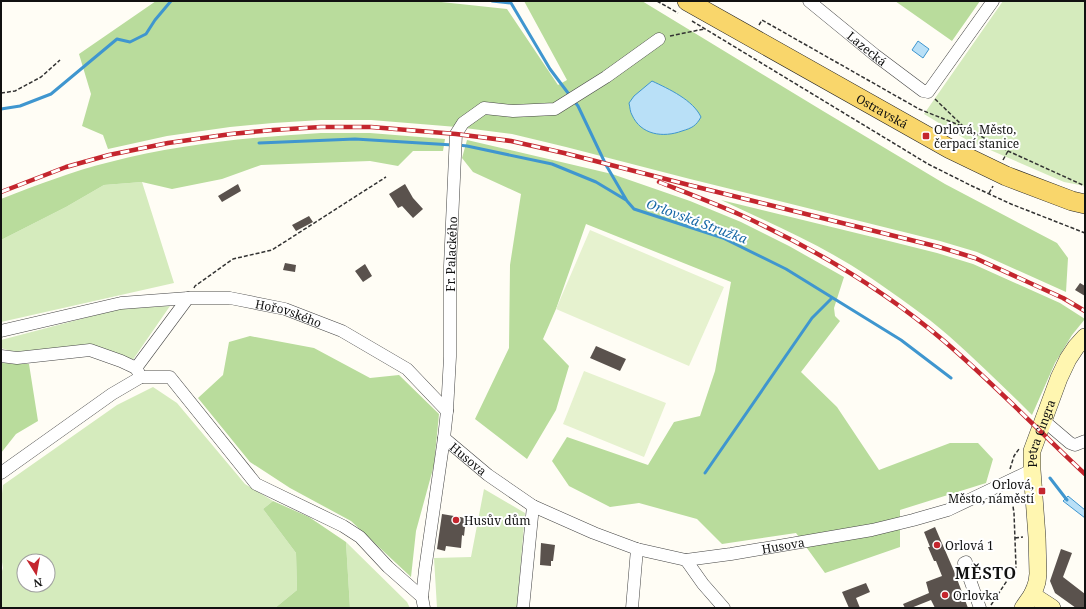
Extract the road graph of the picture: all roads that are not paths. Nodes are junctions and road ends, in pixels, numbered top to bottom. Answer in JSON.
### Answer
{"nodes":[{"id":1,"x":809,"y":1,"type":"edge"},
{"id":2,"x":993,"y":1,"type":"edge"},
{"id":3,"x":684,"y":8,"type":"edge"},
{"id":4,"x":659,"y":39,"type":"road end"},
{"id":5,"x":1081,"y":205,"type":"edge"},
{"id":6,"x":188,"y":298,"type":"junction"},
{"id":7,"x":1,"y":331,"type":"edge"},
{"id":8,"x":1085,"y":337,"type":"edge"},
{"id":9,"x":1,"y":356,"type":"edge"},
{"id":10,"x":138,"y":372,"type":"junction"},
{"id":11,"x":447,"y":411,"type":"junction"},
{"id":12,"x":1043,"y":420,"type":"junction"},
{"id":13,"x":444,"y":438,"type":"junction"},
{"id":14,"x":1085,"y":441,"type":"edge"},
{"id":15,"x":1032,"y":470,"type":"junction"},
{"id":16,"x":1,"y":473,"type":"edge"},
{"id":17,"x":533,"y":506,"type":"junction"},
{"id":18,"x":637,"y":549,"type":"junction"},
{"id":19,"x":686,"y":560,"type":"junction"},
{"id":20,"x":966,"y":562,"type":"dead end"},
{"id":21,"x":1028,"y":601,"type":"edge"},
{"id":22,"x":423,"y":603,"type":"edge"},
{"id":23,"x":523,"y":608,"type":"edge"},
{"id":24,"x":632,"y":608,"type":"edge"},
{"id":25,"x":724,"y":608,"type":"edge"},
{"id":26,"x":980,"y":608,"type":"edge"},
{"id":27,"x":1052,"y":608,"type":"edge"}],
"edges":[{"from":1,"to":2,"type":"street","name":"Lazecká"},
{"from":3,"to":5,"type":"main road","name":"Ostravská"},
{"from":4,"to":11,"type":"street","name":"Fr. Palackého"},
{"from":6,"to":7,"type":"street","name":"Hořovského"},
{"from":6,"to":10,"type":"street"},
{"from":6,"to":11,"type":"street","name":"Hořovského"},
{"from":8,"to":12,"type":"street","name":"Petra Cingra"},
{"from":9,"to":10,"type":"street"},
{"from":10,"to":16,"type":"street"},
{"from":10,"to":22,"type":"street"},
{"from":11,"to":13,"type":"street","name":"Fr. Palackého"},
{"from":12,"to":14,"type":"street"},
{"from":12,"to":15,"type":"street","name":"Petra Cingra"},
{"from":13,"to":17,"type":"street","name":"Husova"},
{"from":13,"to":22,"type":"street","name":"Fr. Palackého"},
{"from":15,"to":19,"type":"street","name":"Husova"},
{"from":15,"to":21,"type":"street","name":"Petra Cingra"},
{"from":17,"to":18,"type":"street","name":"Husova"},
{"from":17,"to":23,"type":"street"},
{"from":18,"to":19,"type":"street","name":"Husova"},
{"from":18,"to":24,"type":"street"},
{"from":19,"to":25,"type":"street"},
{"from":20,"to":26,"type":"street"},
{"from":21,"to":27,"type":"street"}]}
